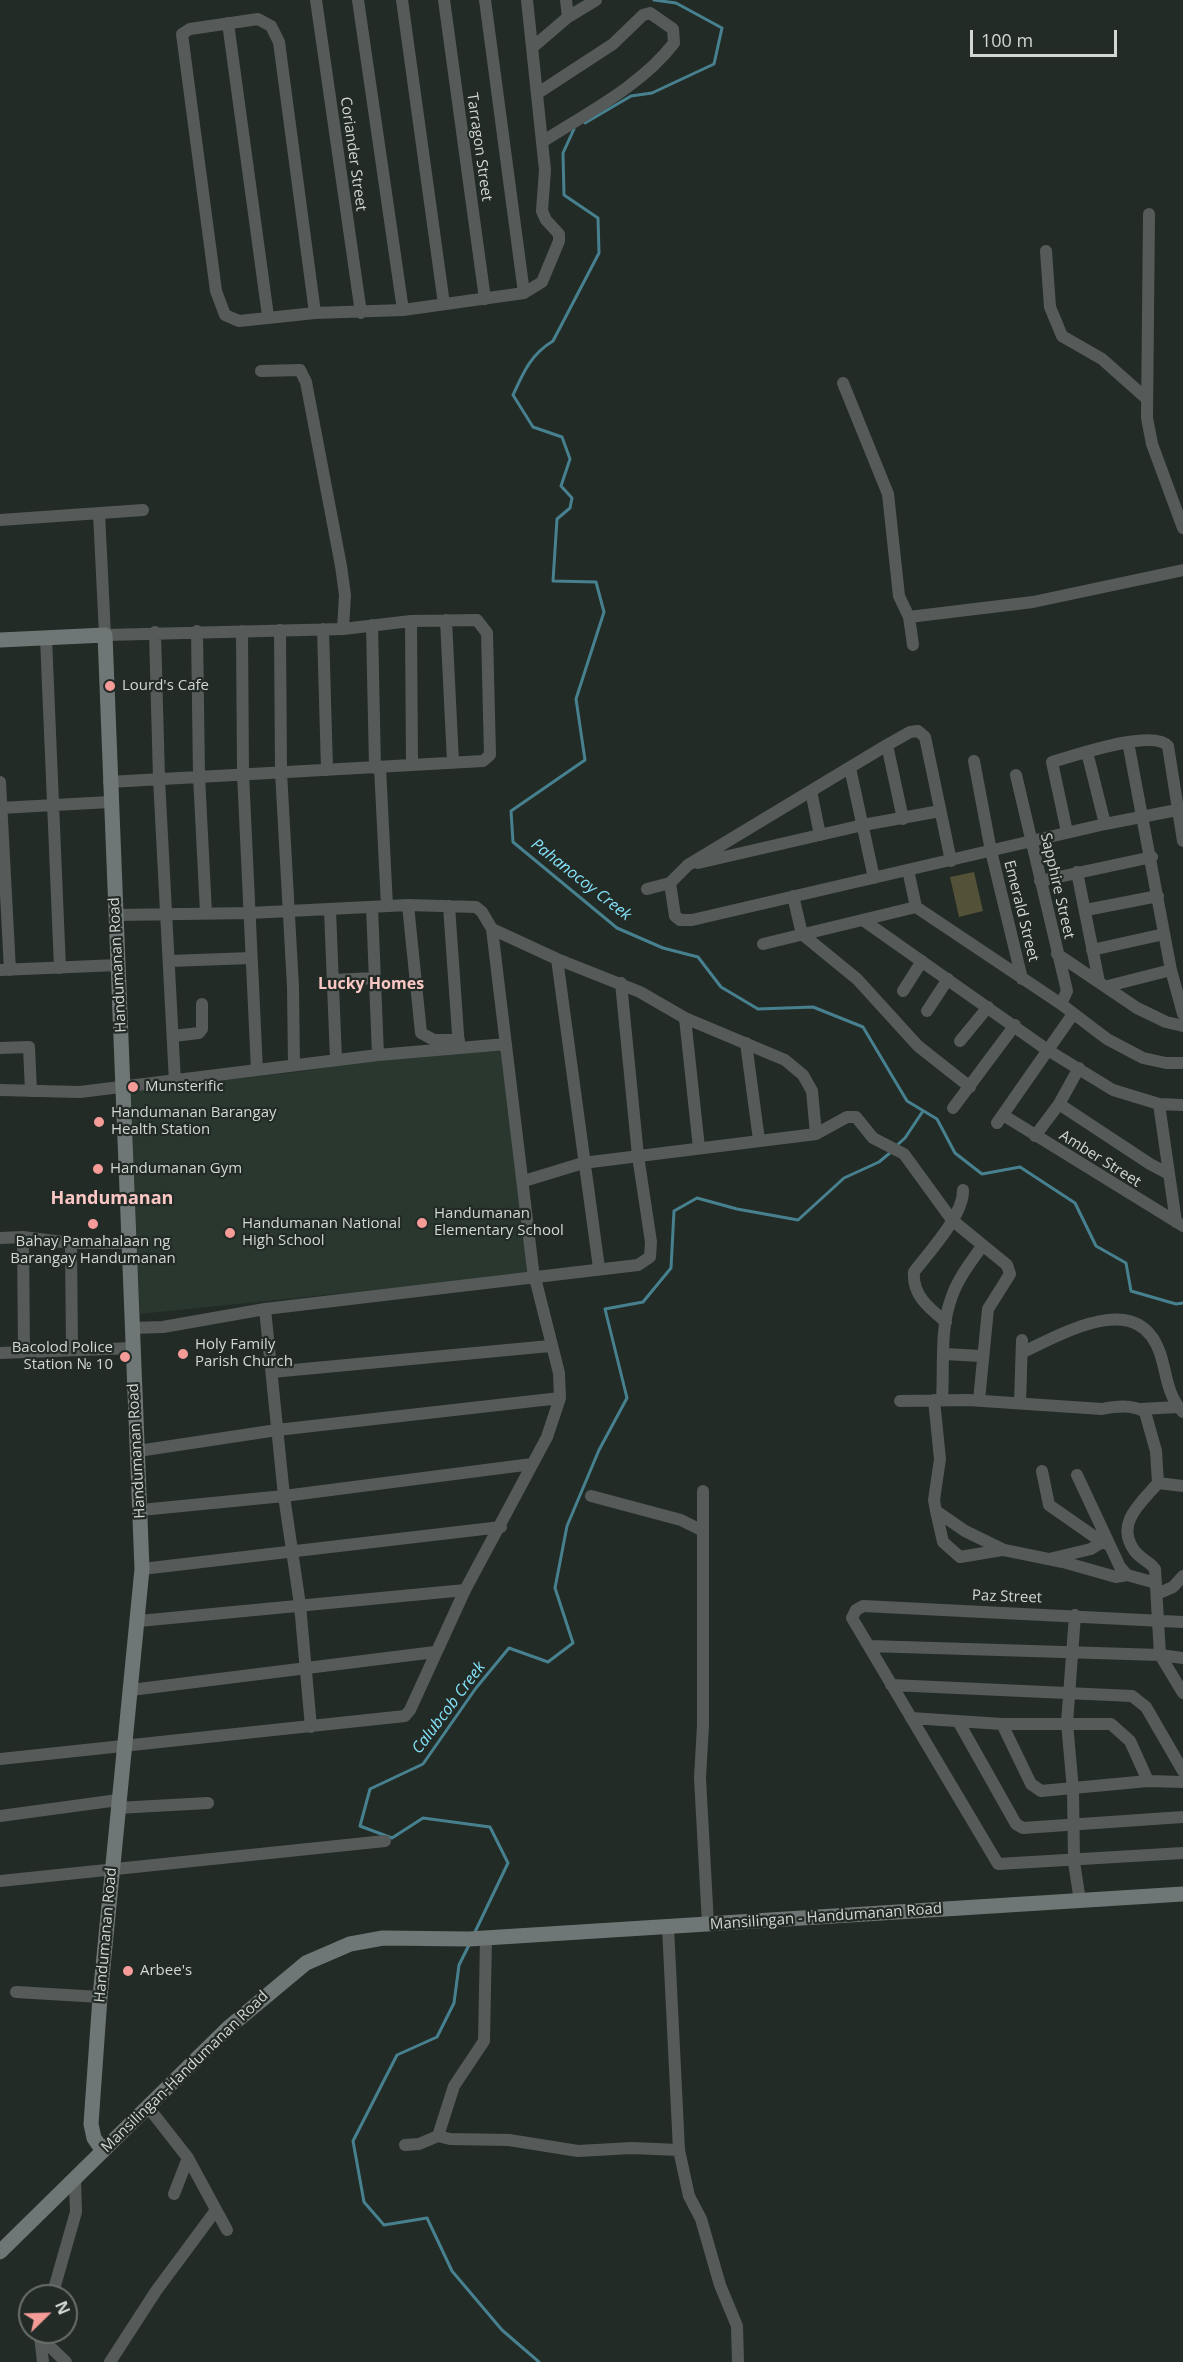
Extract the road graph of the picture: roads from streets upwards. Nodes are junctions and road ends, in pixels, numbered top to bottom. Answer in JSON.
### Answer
{"nodes":[{"id":1,"x":316,"y":0,"type":"edge"},
{"id":2,"x":358,"y":0,"type":"edge"},
{"id":3,"x":402,"y":0,"type":"edge"},
{"id":4,"x":444,"y":0,"type":"edge"},
{"id":5,"x":485,"y":0,"type":"edge"},
{"id":6,"x":526,"y":0,"type":"edge"},
{"id":7,"x":566,"y":0,"type":"edge"},
{"id":8,"x":596,"y":0,"type":"edge"},
{"id":9,"x":568,"y":17,"type":"junction"},
{"id":10,"x":228,"y":23,"type":"junction"},
{"id":11,"x":534,"y":47,"type":"junction"},
{"id":12,"x":538,"y":93,"type":"junction"},
{"id":13,"x":542,"y":142,"type":"junction"},
{"id":14,"x":1149,"y":214,"type":"dead end"},
{"id":15,"x":1046,"y":251,"type":"dead end"},
{"id":16,"x":524,"y":293,"type":"junction"},
{"id":17,"x":485,"y":298,"type":"junction"},
{"id":18,"x":444,"y":304,"type":"junction"},
{"id":19,"x":403,"y":310,"type":"junction"},
{"id":20,"x":315,"y":313,"type":"junction"},
{"id":21,"x":361,"y":313,"type":"junction"},
{"id":22,"x":268,"y":316,"type":"junction"},
{"id":23,"x":261,"y":371,"type":"dead end"},
{"id":24,"x":843,"y":383,"type":"dead end"},
{"id":25,"x":1147,"y":399,"type":"junction"},
{"id":26,"x":143,"y":510,"type":"dead end"},
{"id":27,"x":99,"y":513,"type":"junction"},
{"id":28,"x":0,"y":520,"type":"edge"},
{"id":29,"x":1183,"y":528,"type":"edge"},
{"id":30,"x":1183,"y":570,"type":"edge"},
{"id":31,"x":909,"y":617,"type":"junction"},
{"id":32,"x":446,"y":620,"type":"junction"},
{"id":33,"x":411,"y":621,"type":"junction"},
{"id":34,"x":372,"y":625,"type":"junction"},
{"id":35,"x":323,"y":629,"type":"junction"},
{"id":36,"x":343,"y":629,"type":"junction"},
{"id":37,"x":280,"y":630,"type":"junction"},
{"id":38,"x":197,"y":631,"type":"junction"},
{"id":39,"x":242,"y":631,"type":"junction"},
{"id":40,"x":155,"y":633,"type":"junction"},
{"id":41,"x":105,"y":635,"type":"junction"},
{"id":42,"x":46,"y":638,"type":"junction"},
{"id":43,"x":0,"y":640,"type":"edge"},
{"id":44,"x":913,"y":645,"type":"dead end"},
{"id":45,"x":1128,"y":742,"type":"junction"},
{"id":46,"x":888,"y":745,"type":"junction"},
{"id":47,"x":1087,"y":752,"type":"junction"},
{"id":48,"x":974,"y":761,"type":"dead end"},
{"id":49,"x":453,"y":762,"type":"junction"},
{"id":50,"x":412,"y":765,"type":"junction"},
{"id":51,"x":377,"y":767,"type":"junction"},
{"id":52,"x":850,"y":768,"type":"junction"},
{"id":53,"x":327,"y":770,"type":"junction"},
{"id":54,"x":281,"y":772,"type":"junction"},
{"id":55,"x":243,"y":774,"type":"junction"},
{"id":56,"x":1016,"y":775,"type":"dead end"},
{"id":57,"x":199,"y":777,"type":"junction"},
{"id":58,"x":159,"y":779,"type":"junction"},
{"id":59,"x":0,"y":782,"type":"edge"},
{"id":60,"x":109,"y":782,"type":"junction"},
{"id":61,"x":811,"y":791,"type":"junction"},
{"id":62,"x":110,"y":802,"type":"junction"},
{"id":63,"x":51,"y":806,"type":"junction"},
{"id":64,"x":1,"y":808,"type":"edge"},
{"id":65,"x":1181,"y":809,"type":"edge"},
{"id":66,"x":940,"y":811,"type":"junction"},
{"id":67,"x":1144,"y":817,"type":"junction"},
{"id":68,"x":903,"y":819,"type":"junction"},
{"id":69,"x":1105,"y":824,"type":"junction"},
{"id":70,"x":863,"y":825,"type":"junction"},
{"id":71,"x":1067,"y":832,"type":"junction"},
{"id":72,"x":820,"y":835,"type":"junction"},
{"id":73,"x":1032,"y":841,"type":"junction"},
{"id":74,"x":1183,"y":841,"type":"edge"},
{"id":75,"x":991,"y":851,"type":"junction"},
{"id":76,"x":1152,"y":857,"type":"junction"},
{"id":77,"x":951,"y":861,"type":"junction"},
{"id":78,"x":688,"y":865,"type":"junction"},
{"id":79,"x":908,"y":870,"type":"junction"},
{"id":80,"x":1077,"y":872,"type":"junction"},
{"id":81,"x":874,"y":878,"type":"junction"},
{"id":82,"x":1040,"y":881,"type":"junction"},
{"id":83,"x":670,"y":883,"type":"junction"},
{"id":84,"x":647,"y":889,"type":"dead end"},
{"id":85,"x":793,"y":896,"type":"junction"},
{"id":86,"x":1158,"y":896,"type":"junction"},
{"id":87,"x":387,"y":906,"type":"junction"},
{"id":88,"x":408,"y":906,"type":"junction"},
{"id":89,"x":449,"y":906,"type":"junction"},
{"id":90,"x":372,"y":907,"type":"junction"},
{"id":91,"x":916,"y":907,"type":"junction"},
{"id":92,"x":289,"y":910,"type":"junction"},
{"id":93,"x":330,"y":910,"type":"junction"},
{"id":94,"x":1086,"y":910,"type":"junction"},
{"id":95,"x":206,"y":913,"type":"junction"},
{"id":96,"x":250,"y":913,"type":"junction"},
{"id":97,"x":167,"y":914,"type":"junction"},
{"id":98,"x":116,"y":915,"type":"junction"},
{"id":99,"x":863,"y":920,"type":"junction"},
{"id":100,"x":492,"y":929,"type":"junction"},
{"id":101,"x":802,"y":934,"type":"junction"},
{"id":102,"x":1164,"y":934,"type":"junction"},
{"id":103,"x":764,"y":944,"type":"dead end"},
{"id":104,"x":1092,"y":950,"type":"junction"},
{"id":105,"x":1057,"y":954,"type":"junction"},
{"id":106,"x":251,"y":958,"type":"junction"},
{"id":107,"x":557,"y":959,"type":"junction"},
{"id":108,"x":170,"y":961,"type":"junction"},
{"id":109,"x":922,"y":961,"type":"junction"},
{"id":110,"x":118,"y":965,"type":"junction"},
{"id":111,"x":60,"y":968,"type":"junction"},
{"id":112,"x":5,"y":970,"type":"edge"},
{"id":113,"x":1171,"y":970,"type":"junction"},
{"id":114,"x":374,"y":978,"type":"junction"},
{"id":115,"x":948,"y":979,"type":"junction"},
{"id":116,"x":1022,"y":979,"type":"junction"},
{"id":117,"x":334,"y":980,"type":"junction"},
{"id":118,"x":621,"y":983,"type":"junction"},
{"id":119,"x":1104,"y":984,"type":"junction"},
{"id":120,"x":903,"y":991,"type":"dead end"},
{"id":121,"x":202,"y":1004,"type":"dead end"},
{"id":122,"x":1061,"y":1004,"type":"junction"},
{"id":123,"x":988,"y":1007,"type":"junction"},
{"id":124,"x":927,"y":1011,"type":"dead end"},
{"id":125,"x":1074,"y":1014,"type":"junction"},
{"id":126,"x":1183,"y":1014,"type":"edge"},
{"id":127,"x":685,"y":1018,"type":"junction"},
{"id":128,"x":1015,"y":1025,"type":"junction"},
{"id":129,"x":1183,"y":1026,"type":"edge"},
{"id":130,"x":173,"y":1036,"type":"junction"},
{"id":131,"x":960,"y":1041,"type":"dead end"},
{"id":132,"x":746,"y":1043,"type":"junction"},
{"id":133,"x":459,"y":1044,"type":"junction"},
{"id":134,"x":506,"y":1044,"type":"junction"},
{"id":135,"x":0,"y":1048,"type":"edge"},
{"id":136,"x":1046,"y":1049,"type":"junction"},
{"id":137,"x":378,"y":1055,"type":"junction"},
{"id":138,"x":336,"y":1060,"type":"junction"},
{"id":139,"x":1183,"y":1064,"type":"edge"},
{"id":140,"x":294,"y":1065,"type":"junction"},
{"id":141,"x":1079,"y":1068,"type":"junction"},
{"id":142,"x":258,"y":1070,"type":"junction"},
{"id":143,"x":175,"y":1082,"type":"junction"},
{"id":144,"x":970,"y":1087,"type":"junction"},
{"id":145,"x":123,"y":1088,"type":"junction"},
{"id":146,"x":0,"y":1090,"type":"edge"},
{"id":147,"x":31,"y":1090,"type":"junction"},
{"id":148,"x":1059,"y":1104,"type":"junction"},
{"id":149,"x":1159,"y":1104,"type":"junction"},
{"id":150,"x":1183,"y":1105,"type":"edge"},
{"id":151,"x":953,"y":1108,"type":"dead end"},
{"id":152,"x":816,"y":1134,"type":"junction"},
{"id":153,"x":1035,"y":1136,"type":"junction"},
{"id":154,"x":759,"y":1140,"type":"junction"},
{"id":155,"x":699,"y":1148,"type":"junction"},
{"id":156,"x":638,"y":1156,"type":"junction"},
{"id":157,"x":583,"y":1163,"type":"junction"},
{"id":158,"x":1169,"y":1174,"type":"junction"},
{"id":159,"x":524,"y":1181,"type":"junction"},
{"id":160,"x":963,"y":1190,"type":"dead end"},
{"id":161,"x":952,"y":1220,"type":"junction"},
{"id":162,"x":1180,"y":1224,"type":"edge"},
{"id":163,"x":23,"y":1237,"type":"junction"},
{"id":164,"x":0,"y":1238,"type":"edge"},
{"id":165,"x":71,"y":1243,"type":"junction"},
{"id":166,"x":129,"y":1243,"type":"junction"},
{"id":167,"x":983,"y":1245,"type":"junction"},
{"id":168,"x":599,"y":1268,"type":"junction"},
{"id":169,"x":537,"y":1279,"type":"junction"},
{"id":170,"x":265,"y":1309,"type":"junction"},
{"id":171,"x":946,"y":1322,"type":"junction"},
{"id":172,"x":132,"y":1328,"type":"junction"},
{"id":173,"x":550,"y":1346,"type":"junction"},
{"id":174,"x":133,"y":1348,"type":"junction"},
{"id":175,"x":72,"y":1349,"type":"junction"},
{"id":176,"x":24,"y":1352,"type":"junction"},
{"id":177,"x":0,"y":1353,"type":"edge"},
{"id":178,"x":945,"y":1354,"type":"junction"},
{"id":179,"x":981,"y":1356,"type":"junction"},
{"id":180,"x":272,"y":1372,"type":"junction"},
{"id":181,"x":560,"y":1398,"type":"junction"},
{"id":182,"x":938,"y":1400,"type":"junction"},
{"id":183,"x":979,"y":1400,"type":"junction"},
{"id":184,"x":900,"y":1401,"type":"dead end"},
{"id":185,"x":1020,"y":1403,"type":"junction"},
{"id":186,"x":1140,"y":1409,"type":"junction"},
{"id":187,"x":1180,"y":1409,"type":"edge"},
{"id":188,"x":277,"y":1430,"type":"junction"},
{"id":189,"x":138,"y":1451,"type":"junction"},
{"id":190,"x":532,"y":1464,"type":"junction"},
{"id":191,"x":1042,"y":1472,"type":"dead end"},
{"id":192,"x":1077,"y":1475,"type":"dead end"},
{"id":193,"x":1158,"y":1483,"type":"junction"},
{"id":194,"x":1183,"y":1486,"type":"edge"},
{"id":195,"x":703,"y":1491,"type":"dead end"},
{"id":196,"x":284,"y":1496,"type":"junction"},
{"id":197,"x":591,"y":1497,"type":"dead end"},
{"id":198,"x":141,"y":1510,"type":"junction"},
{"id":199,"x":936,"y":1511,"type":"junction"},
{"id":200,"x":501,"y":1527,"type":"junction"},
{"id":201,"x":704,"y":1531,"type":"junction"},
{"id":202,"x":1106,"y":1544,"type":"junction"},
{"id":203,"x":1004,"y":1550,"type":"junction"},
{"id":204,"x":294,"y":1553,"type":"junction"},
{"id":205,"x":1048,"y":1559,"type":"junction"},
{"id":206,"x":142,"y":1569,"type":"junction"},
{"id":207,"x":1127,"y":1575,"type":"junction"},
{"id":208,"x":1183,"y":1576,"type":"edge"},
{"id":209,"x":1156,"y":1589,"type":"junction"},
{"id":210,"x":1178,"y":1589,"type":"edge"},
{"id":211,"x":465,"y":1590,"type":"junction"},
{"id":212,"x":300,"y":1605,"type":"junction"},
{"id":213,"x":1075,"y":1614,"type":"junction"},
{"id":214,"x":139,"y":1621,"type":"junction"},
{"id":215,"x":1158,"y":1621,"type":"junction"},
{"id":216,"x":1183,"y":1622,"type":"edge"},
{"id":217,"x":868,"y":1646,"type":"junction"},
{"id":218,"x":435,"y":1652,"type":"junction"},
{"id":219,"x":1072,"y":1653,"type":"junction"},
{"id":220,"x":1160,"y":1655,"type":"junction"},
{"id":221,"x":1183,"y":1658,"type":"edge"},
{"id":222,"x":305,"y":1670,"type":"junction"},
{"id":223,"x":891,"y":1685,"type":"junction"},
{"id":224,"x":131,"y":1690,"type":"junction"},
{"id":225,"x":1069,"y":1692,"type":"junction"},
{"id":226,"x":1183,"y":1693,"type":"edge"},
{"id":227,"x":911,"y":1719,"type":"junction"},
{"id":228,"x":958,"y":1721,"type":"junction"},
{"id":229,"x":1067,"y":1723,"type":"junction"},
{"id":230,"x":1002,"y":1724,"type":"junction"},
{"id":231,"x":311,"y":1727,"type":"junction"},
{"id":232,"x":125,"y":1746,"type":"junction"},
{"id":233,"x":0,"y":1759,"type":"edge"},
{"id":234,"x":1183,"y":1771,"type":"edge"},
{"id":235,"x":1148,"y":1781,"type":"junction"},
{"id":236,"x":1183,"y":1782,"type":"edge"},
{"id":237,"x":1074,"y":1790,"type":"junction"},
{"id":238,"x":208,"y":1803,"type":"dead end"},
{"id":239,"x":118,"y":1804,"type":"junction"},
{"id":240,"x":0,"y":1816,"type":"edge"},
{"id":241,"x":1183,"y":1817,"type":"edge"},
{"id":242,"x":1074,"y":1826,"type":"junction"},
{"id":243,"x":386,"y":1841,"type":"dead end"},
{"id":244,"x":1183,"y":1853,"type":"edge"},
{"id":245,"x":1074,"y":1862,"type":"junction"},
{"id":246,"x":111,"y":1869,"type":"junction"},
{"id":247,"x":0,"y":1881,"type":"edge"},
{"id":248,"x":1183,"y":1894,"type":"edge"},
{"id":249,"x":1080,"y":1901,"type":"junction"},
{"id":250,"x":708,"y":1924,"type":"junction"},
{"id":251,"x":668,"y":1927,"type":"junction"},
{"id":252,"x":479,"y":1939,"type":"junction"},
{"id":253,"x":16,"y":1992,"type":"dead end"},
{"id":254,"x":100,"y":1997,"type":"junction"},
{"id":255,"x":148,"y":2107,"type":"junction"},
{"id":256,"x":438,"y":2136,"type":"junction"},
{"id":257,"x":405,"y":2145,"type":"dead end"},
{"id":258,"x":679,"y":2150,"type":"junction"},
{"id":259,"x":102,"y":2151,"type":"junction"},
{"id":260,"x":188,"y":2158,"type":"junction"},
{"id":261,"x":75,"y":2180,"type":"junction"},
{"id":262,"x":174,"y":2194,"type":"dead end"},
{"id":263,"x":216,"y":2210,"type":"junction"},
{"id":264,"x":227,"y":2230,"type":"dead end"},
{"id":265,"x":0,"y":2252,"type":"edge"},
{"id":266,"x":55,"y":2284,"type":"edge"},
{"id":267,"x":42,"y":2344,"type":"edge"},
{"id":268,"x":49,"y":2344,"type":"edge"},
{"id":269,"x":735,"y":2359,"type":"edge"},
{"id":270,"x":43,"y":2362,"type":"edge"},
{"id":271,"x":66,"y":2362,"type":"edge"},
{"id":272,"x":110,"y":2362,"type":"edge"}],
"edges":[{"from":1,"to":21,"type":"street","name":"Coriander Street"},
{"from":2,"to":19,"type":"street"},
{"from":3,"to":18,"type":"street"},
{"from":4,"to":17,"type":"street","name":"Tarragon Street"},
{"from":5,"to":16,"type":"street"},
{"from":6,"to":11,"type":"street"},
{"from":7,"to":9,"type":"street"},
{"from":8,"to":9,"type":"street"},
{"from":9,"to":11,"type":"street"},
{"from":10,"to":20,"type":"street"},
{"from":10,"to":22,"type":"street"},
{"from":10,"to":22,"type":"street"},
{"from":11,"to":12,"type":"street"},
{"from":12,"to":13,"type":"street"},
{"from":12,"to":13,"type":"street"},
{"from":13,"to":16,"type":"street"},
{"from":14,"to":25,"type":"street"},
{"from":15,"to":25,"type":"street"},
{"from":16,"to":17,"type":"street"},
{"from":17,"to":18,"type":"street"},
{"from":18,"to":19,"type":"street"},
{"from":19,"to":21,"type":"street"},
{"from":20,"to":21,"type":"street"},
{"from":20,"to":22,"type":"street"},
{"from":23,"to":36,"type":"street"},
{"from":24,"to":31,"type":"street"},
{"from":25,"to":29,"type":"street"},
{"from":26,"to":27,"type":"street"},
{"from":27,"to":28,"type":"street"},
{"from":27,"to":41,"type":"street"},
{"from":30,"to":31,"type":"street"},
{"from":31,"to":44,"type":"street"},
{"from":32,"to":33,"type":"street"},
{"from":32,"to":49,"type":"street"},
{"from":32,"to":49,"type":"street"},
{"from":33,"to":34,"type":"street"},
{"from":33,"to":50,"type":"street"},
{"from":34,"to":36,"type":"street"},
{"from":34,"to":51,"type":"street"},
{"from":35,"to":36,"type":"street"},
{"from":35,"to":37,"type":"street"},
{"from":35,"to":53,"type":"street"},
{"from":37,"to":39,"type":"street"},
{"from":37,"to":54,"type":"street"},
{"from":38,"to":39,"type":"street"},
{"from":38,"to":40,"type":"street"},
{"from":38,"to":57,"type":"street"},
{"from":39,"to":55,"type":"street"},
{"from":40,"to":41,"type":"street"},
{"from":40,"to":58,"type":"street"},
{"from":41,"to":42,"type":"street"},
{"from":41,"to":60,"type":"street","name":"Handumanan Road"},
{"from":42,"to":43,"type":"street"},
{"from":42,"to":63,"type":"street"},
{"from":45,"to":47,"type":"street"},
{"from":45,"to":65,"type":"street"},
{"from":45,"to":67,"type":"street"},
{"from":46,"to":52,"type":"street"},
{"from":46,"to":66,"type":"street"},
{"from":46,"to":68,"type":"street"},
{"from":47,"to":69,"type":"street"},
{"from":47,"to":71,"type":"street"},
{"from":48,"to":75,"type":"street","name":"Emerald Street"},
{"from":49,"to":50,"type":"street"},
{"from":50,"to":51,"type":"street"},
{"from":51,"to":53,"type":"street"},
{"from":51,"to":87,"type":"street"},
{"from":52,"to":61,"type":"street"},
{"from":52,"to":70,"type":"street"},
{"from":53,"to":54,"type":"street"},
{"from":54,"to":55,"type":"street"},
{"from":54,"to":92,"type":"street"},
{"from":55,"to":57,"type":"street"},
{"from":55,"to":96,"type":"street"},
{"from":56,"to":73,"type":"street","name":"Sapphire Street"},
{"from":57,"to":58,"type":"street"},
{"from":57,"to":95,"type":"street"},
{"from":58,"to":60,"type":"street"},
{"from":58,"to":97,"type":"street"},
{"from":59,"to":64,"type":"street"},
{"from":60,"to":62,"type":"street","name":"Handumanan Road"},
{"from":61,"to":72,"type":"street"},
{"from":61,"to":78,"type":"street"},
{"from":62,"to":63,"type":"street"},
{"from":62,"to":98,"type":"street","name":"Handumanan Road"},
{"from":63,"to":64,"type":"street"},
{"from":63,"to":111,"type":"street"},
{"from":64,"to":112,"type":"street"},
{"from":65,"to":67,"type":"street"},
{"from":65,"to":74,"type":"street"},
{"from":66,"to":68,"type":"street"},
{"from":66,"to":77,"type":"street"},
{"from":67,"to":69,"type":"street"},
{"from":67,"to":76,"type":"street"},
{"from":68,"to":70,"type":"street"},
{"from":69,"to":71,"type":"street"},
{"from":70,"to":72,"type":"street"},
{"from":70,"to":81,"type":"street"},
{"from":71,"to":73,"type":"street"},
{"from":72,"to":78,"type":"street"},
{"from":73,"to":75,"type":"street"},
{"from":73,"to":82,"type":"street","name":"Sapphire Street"},
{"from":75,"to":77,"type":"street"},
{"from":75,"to":116,"type":"street","name":"Emerald Street"},
{"from":76,"to":80,"type":"street"},
{"from":76,"to":86,"type":"street"},
{"from":77,"to":79,"type":"street"},
{"from":78,"to":83,"type":"street"},
{"from":79,"to":81,"type":"street"},
{"from":79,"to":91,"type":"street"},
{"from":80,"to":82,"type":"street"},
{"from":80,"to":94,"type":"street"},
{"from":81,"to":85,"type":"street"},
{"from":82,"to":105,"type":"street","name":"Sapphire Street"},
{"from":83,"to":84,"type":"street"},
{"from":83,"to":85,"type":"street"},
{"from":85,"to":101,"type":"street"},
{"from":86,"to":94,"type":"street"},
{"from":86,"to":102,"type":"street"},
{"from":87,"to":88,"type":"street"},
{"from":87,"to":90,"type":"street"},
{"from":88,"to":89,"type":"street"},
{"from":88,"to":133,"type":"street"},
{"from":89,"to":100,"type":"street"},
{"from":89,"to":133,"type":"street"},
{"from":90,"to":93,"type":"street"},
{"from":90,"to":114,"type":"street"},
{"from":91,"to":99,"type":"street"},
{"from":91,"to":116,"type":"street"},
{"from":92,"to":93,"type":"street"},
{"from":92,"to":96,"type":"street"},
{"from":92,"to":140,"type":"street"},
{"from":93,"to":117,"type":"street"},
{"from":94,"to":104,"type":"street"},
{"from":95,"to":96,"type":"street"},
{"from":95,"to":97,"type":"street"},
{"from":96,"to":106,"type":"street"},
{"from":97,"to":98,"type":"street"},
{"from":97,"to":108,"type":"street"},
{"from":98,"to":110,"type":"street","name":"Handumanan Road"},
{"from":99,"to":101,"type":"street"},
{"from":99,"to":109,"type":"street"},
{"from":100,"to":107,"type":"street"},
{"from":100,"to":134,"type":"street"},
{"from":101,"to":103,"type":"street"},
{"from":101,"to":144,"type":"street"},
{"from":102,"to":104,"type":"street"},
{"from":102,"to":113,"type":"street"},
{"from":104,"to":119,"type":"street"},
{"from":105,"to":119,"type":"street"},
{"from":105,"to":122,"type":"street","name":"Sapphire Street"},
{"from":106,"to":108,"type":"street"},
{"from":106,"to":142,"type":"street"},
{"from":107,"to":118,"type":"street"},
{"from":107,"to":157,"type":"street"},
{"from":108,"to":130,"type":"street"},
{"from":109,"to":115,"type":"street"},
{"from":109,"to":120,"type":"street"},
{"from":110,"to":111,"type":"street"},
{"from":110,"to":145,"type":"street","name":"Handumanan Road"},
{"from":111,"to":112,"type":"street"},
{"from":113,"to":119,"type":"street"},
{"from":113,"to":126,"type":"street"},
{"from":114,"to":117,"type":"street"},
{"from":114,"to":137,"type":"street"},
{"from":115,"to":123,"type":"street"},
{"from":115,"to":124,"type":"street"},
{"from":116,"to":122,"type":"street"},
{"from":117,"to":138,"type":"street"},
{"from":118,"to":127,"type":"street"},
{"from":118,"to":156,"type":"street"},
{"from":119,"to":129,"type":"street"},
{"from":121,"to":130,"type":"street"},
{"from":122,"to":125,"type":"street"},
{"from":123,"to":128,"type":"street"},
{"from":123,"to":131,"type":"street"},
{"from":125,"to":136,"type":"street"},
{"from":125,"to":139,"type":"street"},
{"from":127,"to":132,"type":"street"},
{"from":127,"to":155,"type":"street"},
{"from":128,"to":136,"type":"street"},
{"from":128,"to":144,"type":"street"},
{"from":130,"to":143,"type":"street"},
{"from":132,"to":152,"type":"street"},
{"from":132,"to":154,"type":"street"},
{"from":133,"to":134,"type":"street"},
{"from":133,"to":137,"type":"street"},
{"from":134,"to":159,"type":"street"},
{"from":135,"to":147,"type":"street"},
{"from":136,"to":141,"type":"street"},
{"from":136,"to":153,"type":"street","name":"Amber Street"},
{"from":137,"to":138,"type":"street"},
{"from":138,"to":140,"type":"street"},
{"from":140,"to":142,"type":"street"},
{"from":141,"to":148,"type":"street"},
{"from":141,"to":149,"type":"street"},
{"from":142,"to":143,"type":"street"},
{"from":143,"to":145,"type":"street"},
{"from":144,"to":151,"type":"street"},
{"from":145,"to":147,"type":"street"},
{"from":145,"to":166,"type":"street","name":"Handumanan Road"},
{"from":146,"to":147,"type":"street"},
{"from":148,"to":153,"type":"street"},
{"from":148,"to":158,"type":"street"},
{"from":149,"to":150,"type":"street"},
{"from":149,"to":158,"type":"street"},
{"from":152,"to":154,"type":"street"},
{"from":152,"to":161,"type":"street"},
{"from":153,"to":162,"type":"street","name":"Amber Street"},
{"from":154,"to":155,"type":"street"},
{"from":155,"to":156,"type":"street"},
{"from":156,"to":157,"type":"street"},
{"from":156,"to":168,"type":"street"},
{"from":157,"to":159,"type":"street"},
{"from":157,"to":168,"type":"street"},
{"from":158,"to":162,"type":"street"},
{"from":159,"to":169,"type":"street"},
{"from":160,"to":161,"type":"street"},
{"from":161,"to":167,"type":"street"},
{"from":161,"to":171,"type":"street"},
{"from":163,"to":164,"type":"street"},
{"from":163,"to":165,"type":"street"},
{"from":163,"to":176,"type":"street"},
{"from":165,"to":166,"type":"street"},
{"from":165,"to":175,"type":"street"},
{"from":166,"to":172,"type":"street","name":"Handumanan Road"},
{"from":167,"to":171,"type":"street"},
{"from":167,"to":179,"type":"street"},
{"from":168,"to":169,"type":"street"},
{"from":169,"to":170,"type":"street"},
{"from":169,"to":173,"type":"street"},
{"from":170,"to":172,"type":"street"},
{"from":170,"to":180,"type":"street"},
{"from":171,"to":178,"type":"street"},
{"from":172,"to":174,"type":"street","name":"Handumanan Road"},
{"from":173,"to":180,"type":"street"},
{"from":173,"to":181,"type":"street"},
{"from":174,"to":175,"type":"street"},
{"from":174,"to":189,"type":"street","name":"Handumanan Road"},
{"from":175,"to":176,"type":"street"},
{"from":176,"to":177,"type":"street"},
{"from":178,"to":179,"type":"street"},
{"from":178,"to":182,"type":"street"},
{"from":179,"to":183,"type":"street"},
{"from":180,"to":188,"type":"street"},
{"from":181,"to":188,"type":"street"},
{"from":181,"to":190,"type":"street"},
{"from":182,"to":183,"type":"street"},
{"from":182,"to":184,"type":"street"},
{"from":182,"to":199,"type":"street"},
{"from":183,"to":185,"type":"street"},
{"from":185,"to":186,"type":"street"},
{"from":185,"to":187,"type":"street"},
{"from":186,"to":187,"type":"street"},
{"from":186,"to":193,"type":"street"},
{"from":188,"to":189,"type":"street"},
{"from":188,"to":196,"type":"street"},
{"from":189,"to":198,"type":"street","name":"Handumanan Road"},
{"from":190,"to":196,"type":"street"},
{"from":190,"to":200,"type":"street"},
{"from":191,"to":202,"type":"street"},
{"from":192,"to":202,"type":"street"},
{"from":193,"to":194,"type":"street"},
{"from":193,"to":209,"type":"street"},
{"from":195,"to":201,"type":"street"},
{"from":196,"to":198,"type":"street"},
{"from":196,"to":204,"type":"street"},
{"from":197,"to":201,"type":"street"},
{"from":198,"to":206,"type":"street","name":"Handumanan Road"},
{"from":199,"to":203,"type":"street"},
{"from":199,"to":203,"type":"street"},
{"from":200,"to":204,"type":"street"},
{"from":200,"to":211,"type":"street"},
{"from":201,"to":250,"type":"street"},
{"from":202,"to":205,"type":"street"},
{"from":202,"to":207,"type":"street"},
{"from":203,"to":205,"type":"street"},
{"from":204,"to":206,"type":"street"},
{"from":204,"to":212,"type":"street"},
{"from":205,"to":207,"type":"street"},
{"from":206,"to":214,"type":"street","name":"Handumanan Road"},
{"from":207,"to":209,"type":"street"},
{"from":208,"to":210,"type":"street"},
{"from":209,"to":210,"type":"street"},
{"from":209,"to":215,"type":"street"},
{"from":211,"to":212,"type":"street"},
{"from":211,"to":218,"type":"street"},
{"from":212,"to":214,"type":"street"},
{"from":212,"to":222,"type":"street"},
{"from":213,"to":215,"type":"street","name":"Paz Street"},
{"from":213,"to":217,"type":"street","name":"Paz Street"},
{"from":213,"to":219,"type":"street"},
{"from":214,"to":224,"type":"street","name":"Handumanan Road"},
{"from":215,"to":216,"type":"street","name":"Paz Street"},
{"from":215,"to":220,"type":"street"},
{"from":217,"to":219,"type":"street"},
{"from":217,"to":223,"type":"street"},
{"from":218,"to":222,"type":"street"},
{"from":218,"to":231,"type":"street"},
{"from":219,"to":220,"type":"street"},
{"from":219,"to":225,"type":"street"},
{"from":220,"to":221,"type":"street"},
{"from":220,"to":226,"type":"street"},
{"from":222,"to":224,"type":"street"},
{"from":222,"to":231,"type":"street"},
{"from":223,"to":225,"type":"street"},
{"from":223,"to":227,"type":"street"},
{"from":224,"to":232,"type":"street","name":"Handumanan Road"},
{"from":225,"to":229,"type":"street"},
{"from":225,"to":234,"type":"street"},
{"from":227,"to":228,"type":"street"},
{"from":227,"to":245,"type":"street"},
{"from":228,"to":230,"type":"street"},
{"from":228,"to":242,"type":"street"},
{"from":229,"to":230,"type":"street"},
{"from":229,"to":235,"type":"street"},
{"from":229,"to":237,"type":"street"},
{"from":230,"to":237,"type":"street"},
{"from":231,"to":232,"type":"street"},
{"from":232,"to":233,"type":"street"},
{"from":232,"to":239,"type":"street","name":"Handumanan Road"},
{"from":235,"to":236,"type":"street"},
{"from":235,"to":237,"type":"street"},
{"from":237,"to":242,"type":"street"},
{"from":238,"to":239,"type":"street"},
{"from":239,"to":240,"type":"street"},
{"from":239,"to":246,"type":"street","name":"Handumanan Road"},
{"from":241,"to":242,"type":"street"},
{"from":242,"to":245,"type":"street"},
{"from":243,"to":246,"type":"street"},
{"from":244,"to":245,"type":"street"},
{"from":245,"to":249,"type":"street"},
{"from":246,"to":247,"type":"street"},
{"from":246,"to":254,"type":"street","name":"Handumanan Road"},
{"from":248,"to":249,"type":"street","name":"Mansilingan - Handumanan Road"},
{"from":249,"to":250,"type":"street","name":"Mansilingan - Handumanan Road"},
{"from":250,"to":251,"type":"street","name":"Mansilingan - Handumanan Road"},
{"from":251,"to":252,"type":"street","name":"Mansilingan - Handumanan Road"},
{"from":251,"to":258,"type":"street"},
{"from":252,"to":255,"type":"street","name":"Mansilingan-Handumanan Road"},
{"from":252,"to":256,"type":"street"},
{"from":253,"to":254,"type":"street"},
{"from":254,"to":259,"type":"street","name":"Handumanan Road"},
{"from":255,"to":259,"type":"street","name":"Mansilingan-Handumanan Road"},
{"from":255,"to":260,"type":"street"},
{"from":256,"to":257,"type":"street"},
{"from":256,"to":258,"type":"street"},
{"from":258,"to":269,"type":"street"},
{"from":259,"to":261,"type":"street","name":"Mansilingan-Handumanan Road"},
{"from":260,"to":262,"type":"street"},
{"from":260,"to":263,"type":"street"},
{"from":261,"to":265,"type":"street","name":"Mansilingan-Handumanan Road"},
{"from":261,"to":266,"type":"street"},
{"from":263,"to":264,"type":"street"},
{"from":263,"to":272,"type":"street"},
{"from":267,"to":270,"type":"street"},
{"from":268,"to":271,"type":"street"}]}
